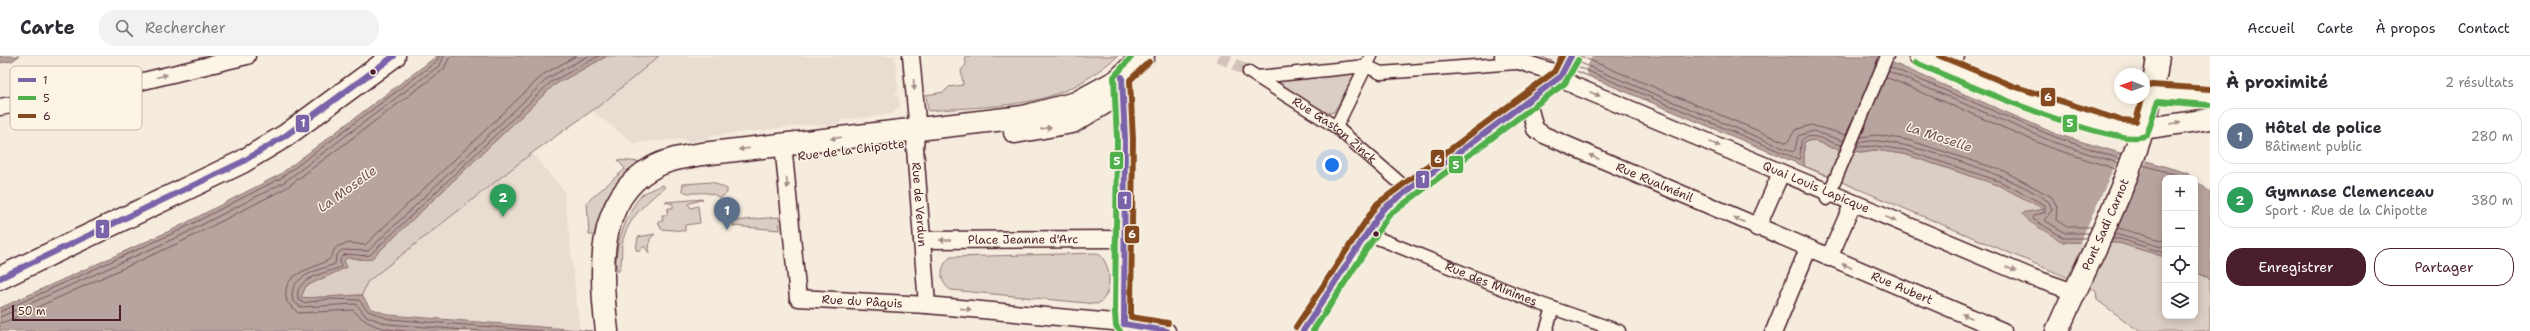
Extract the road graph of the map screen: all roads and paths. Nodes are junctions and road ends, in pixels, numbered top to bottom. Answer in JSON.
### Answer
{"nodes":[{"id":1,"x":247,"y":56,"type":"edge"},
{"id":2,"x":394,"y":56,"type":"edge"},
{"id":3,"x":911,"y":56,"type":"edge"},
{"id":4,"x":1143,"y":56,"type":"edge"},
{"id":5,"x":1159,"y":56,"type":"edge"},
{"id":6,"x":1502,"y":56,"type":"edge"},
{"id":7,"x":1919,"y":56,"type":"edge"},
{"id":8,"x":1887,"y":58,"type":"edge"},
{"id":9,"x":1369,"y":61,"type":"edge"},
{"id":10,"x":1520,"y":62,"type":"junction"},
{"id":11,"x":1953,"y":63,"type":"edge"},
{"id":12,"x":1565,"y":67,"type":"edge"},
{"id":13,"x":2155,"y":75,"type":"edge"},
{"id":14,"x":142,"y":81,"type":"edge"},
{"id":15,"x":1122,"y":84,"type":"junction"},
{"id":16,"x":2210,"y":97,"type":"edge"},
{"id":17,"x":1528,"y":102,"type":"junction"},
{"id":18,"x":10,"y":105,"type":"edge"},
{"id":19,"x":0,"y":107,"type":"edge"},
{"id":20,"x":1125,"y":113,"type":"tunnel mouth"},
{"id":21,"x":2210,"y":119,"type":"edge"},
{"id":22,"x":1336,"y":127,"type":"junction"},
{"id":23,"x":2142,"y":129,"type":"junction"},
{"id":24,"x":915,"y":135,"type":"junction"},
{"id":25,"x":1125,"y":139,"type":"tunnel mouth"},
{"id":26,"x":784,"y":152,"type":"junction"},
{"id":27,"x":1781,"y":173,"type":"junction"},
{"id":28,"x":1408,"y":190,"type":"junction"},
{"id":29,"x":1829,"y":196,"type":"junction"},
{"id":30,"x":1853,"y":203,"type":"junction"},
{"id":31,"x":1757,"y":228,"type":"junction"},
{"id":32,"x":1365,"y":233,"type":"junction"},
{"id":33,"x":1124,"y":239,"type":"junction"},
{"id":34,"x":922,"y":240,"type":"junction"},
{"id":35,"x":1804,"y":248,"type":"junction"},
{"id":36,"x":1829,"y":258,"type":"junction"},
{"id":37,"x":0,"y":278,"type":"edge"},
{"id":38,"x":2074,"y":292,"type":"junction"},
{"id":39,"x":927,"y":305,"type":"junction"},
{"id":40,"x":1553,"y":308,"type":"junction"},
{"id":41,"x":1124,"y":324,"type":"junction"},
{"id":42,"x":607,"y":328,"type":"edge"},
{"id":43,"x":1166,"y":331,"type":"edge"},
{"id":44,"x":1303,"y":331,"type":"edge"},
{"id":45,"x":1546,"y":331,"type":"edge"},
{"id":46,"x":1619,"y":331,"type":"edge"},
{"id":47,"x":1774,"y":331,"type":"edge"},
{"id":48,"x":2003,"y":331,"type":"edge"},
{"id":49,"x":2057,"y":331,"type":"edge"}],
"edges":[{"from":14,"to":1,"type":"street","one_way":true},
{"from":2,"to":37,"type":"main road"},
{"from":3,"to":24,"type":"street","name":"Rue de Verdun","one_way":true},
{"from":4,"to":15,"type":"main road","name":"Rue de la Chipotte"},
{"from":5,"to":15,"type":"main road","name":"Rue de la Chipotte"},
{"from":6,"to":10,"type":"street","name":"Quai Louis Lapicque"},
{"from":7,"to":11,"type":"street"},
{"from":8,"to":29,"type":"street"},
{"from":9,"to":10,"type":"street"},
{"from":9,"to":22,"type":"street"},
{"from":9,"to":22,"type":"street","name":"Rue Gaston Zinck"},
{"from":10,"to":12,"type":"street","name":"Quai Louis Lapicque"},
{"from":11,"to":23,"type":"street"},
{"from":12,"to":17,"type":"street"},
{"from":12,"to":27,"type":"street","name":"Quai Louis Lapicque","one_way":true},
{"from":13,"to":16,"type":"street"},
{"from":13,"to":23,"type":"main road","name":"Pont Sadi Carnot"},
{"from":15,"to":20,"type":"street"},
{"from":15,"to":24,"type":"main road","name":"Rue de la Chipotte"},
{"from":17,"to":28,"type":"street"},
{"from":31,"to":17,"type":"street","name":"Rue Rualménil","one_way":true},
{"from":19,"to":18,"type":"street","one_way":true},
{"from":23,"to":21,"type":"street","one_way":true},
{"from":22,"to":28,"type":"street","name":"Rue Gaston Zinck"},
{"from":23,"to":38,"type":"main road","name":"Pont Sadi Carnot"},
{"from":24,"to":26,"type":"main road","name":"Rue de la Chipotte"},
{"from":24,"to":34,"type":"street","name":"Rue de Verdun"},
{"from":25,"to":33,"type":"street"},
{"from":26,"to":39,"type":"street","name":"Rue du Pâquis","one_way":true},
{"from":26,"to":42,"type":"main road","name":"Rue de la Chipotte"},
{"from":27,"to":29,"type":"street","name":"Quai Louis Lapicque"},
{"from":27,"to":31,"type":"street"},
{"from":28,"to":32,"type":"street"},
{"from":29,"to":30,"type":"street","name":"Quai Louis Lapicque"},
{"from":30,"to":36,"type":"street"},
{"from":30,"to":38,"type":"street","name":"Quai Louis Lapicque","one_way":true},
{"from":31,"to":35,"type":"street","name":"Rue Rualménil"},
{"from":32,"to":40,"type":"street","name":"Rue des Minimes"},
{"from":32,"to":44,"type":"street"},
{"from":33,"to":34,"type":"street","name":"Place Jeanne d'Arc","one_way":true},
{"from":33,"to":41,"type":"street"},
{"from":34,"to":39,"type":"street","name":"Rue de Verdun"},
{"from":35,"to":36,"type":"street","name":"Rue Aubert"},
{"from":35,"to":47,"type":"street"},
{"from":48,"to":36,"type":"street","name":"Rue Aubert","one_way":true},
{"from":38,"to":49,"type":"main road","name":"Pont Sadi Carnot"},
{"from":39,"to":41,"type":"street","one_way":true},
{"from":40,"to":45,"type":"street"},
{"from":40,"to":46,"type":"street","name":"Rue des Minimes"},
{"from":41,"to":43,"type":"street"}]}
